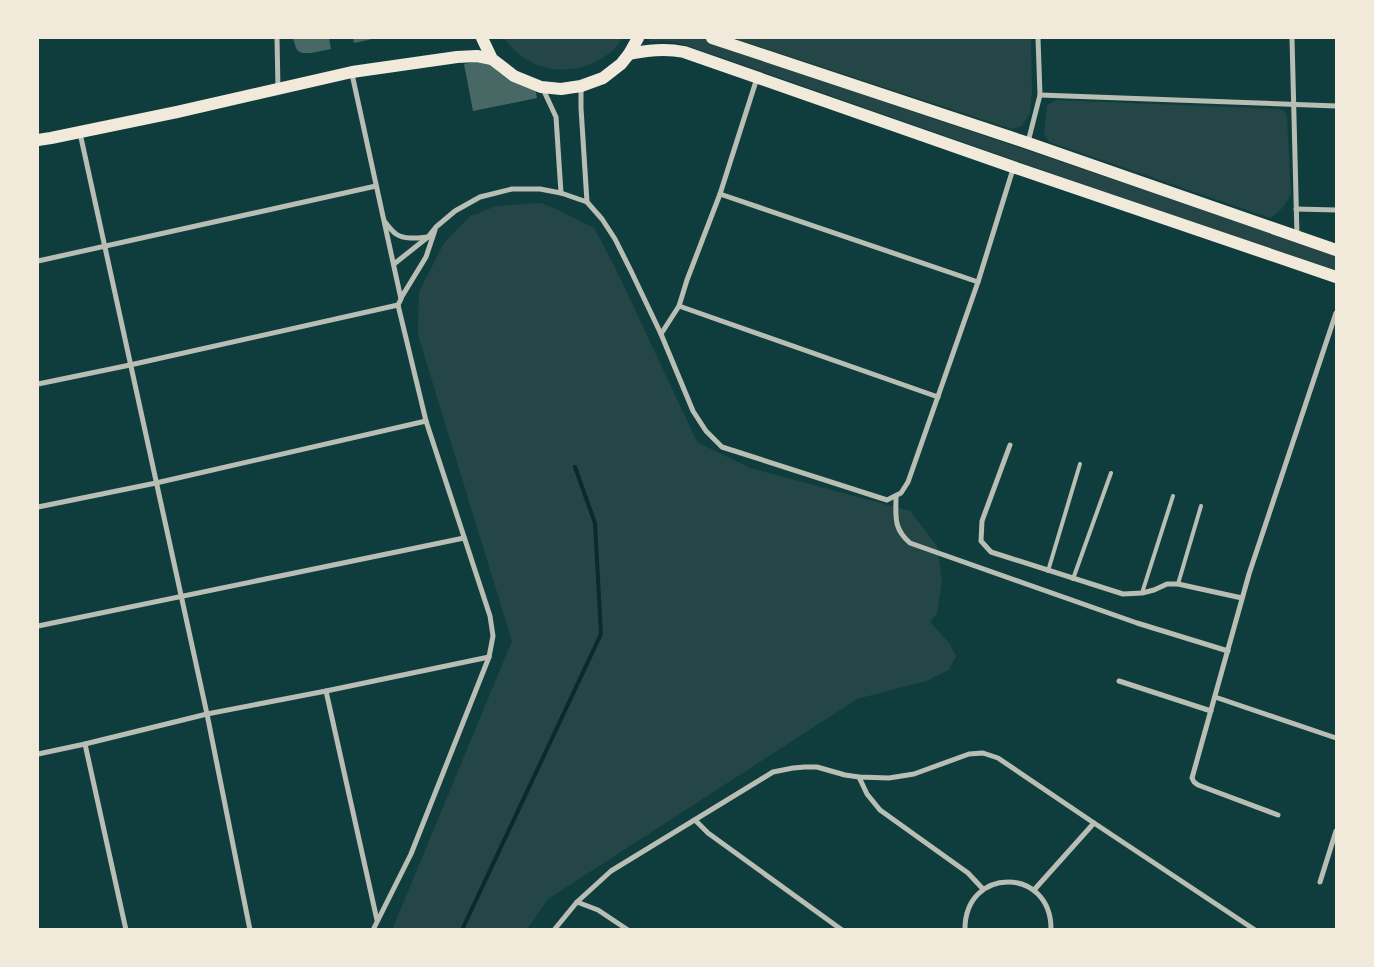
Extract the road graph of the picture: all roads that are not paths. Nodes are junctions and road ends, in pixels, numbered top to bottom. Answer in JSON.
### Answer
{"nodes":[{"id":1,"x":277,"y":38,"type":"edge"},
{"id":2,"x":482,"y":38,"type":"edge"},
{"id":3,"x":638,"y":38,"type":"edge"},
{"id":4,"x":712,"y":38,"type":"edge"},
{"id":5,"x":1038,"y":38,"type":"edge"},
{"id":6,"x":1292,"y":38,"type":"edge"},
{"id":7,"x":629,"y":54,"type":"junction"},
{"id":8,"x":492,"y":59,"type":"junction"},
{"id":9,"x":352,"y":72,"type":"junction"},
{"id":10,"x":757,"y":78,"type":"junction"},
{"id":11,"x":541,"y":86,"type":"junction"},
{"id":12,"x":581,"y":86,"type":"junction"},
{"id":13,"x":278,"y":89,"type":"junction"},
{"id":14,"x":1040,"y":95,"type":"junction"},
{"id":15,"x":1293,"y":104,"type":"junction"},
{"id":16,"x":1336,"y":106,"type":"edge"},
{"id":17,"x":80,"y":132,"type":"junction"},
{"id":18,"x":38,"y":140,"type":"edge"},
{"id":19,"x":1028,"y":143,"type":"junction"},
{"id":20,"x":1014,"y":167,"type":"junction"},
{"id":21,"x":376,"y":186,"type":"junction"},
{"id":22,"x":561,"y":193,"type":"junction"},
{"id":23,"x":720,"y":194,"type":"junction"},
{"id":24,"x":586,"y":202,"type":"junction"},
{"id":25,"x":1296,"y":209,"type":"junction"},
{"id":26,"x":1336,"y":210,"type":"edge"},
{"id":27,"x":384,"y":221,"type":"junction"},
{"id":28,"x":436,"y":227,"type":"junction"},
{"id":29,"x":428,"y":236,"type":"junction"},
{"id":30,"x":1297,"y":237,"type":"junction"},
{"id":31,"x":104,"y":246,"type":"junction"},
{"id":32,"x":1336,"y":250,"type":"edge"},
{"id":33,"x":38,"y":261,"type":"edge"},
{"id":34,"x":394,"y":264,"type":"junction"},
{"id":35,"x":1336,"y":277,"type":"edge"},
{"id":36,"x":978,"y":282,"type":"junction"},
{"id":37,"x":400,"y":299,"type":"junction"},
{"id":38,"x":398,"y":305,"type":"junction"},
{"id":39,"x":679,"y":306,"type":"junction"},
{"id":40,"x":1336,"y":313,"type":"edge"},
{"id":41,"x":661,"y":334,"type":"junction"},
{"id":42,"x":130,"y":365,"type":"junction"},
{"id":43,"x":38,"y":384,"type":"edge"},
{"id":44,"x":938,"y":397,"type":"junction"},
{"id":45,"x":426,"y":421,"type":"junction"},
{"id":46,"x":1010,"y":445,"type":"dead end"},
{"id":47,"x":1080,"y":464,"type":"dead end"},
{"id":48,"x":1111,"y":473,"type":"dead end"},
{"id":49,"x":156,"y":482,"type":"junction"},
{"id":50,"x":896,"y":496,"type":"junction"},
{"id":51,"x":1173,"y":496,"type":"dead end"},
{"id":52,"x":1201,"y":506,"type":"dead end"},
{"id":53,"x":38,"y":507,"type":"edge"},
{"id":54,"x":464,"y":538,"type":"junction"},
{"id":55,"x":1048,"y":571,"type":"junction"},
{"id":56,"x":1073,"y":579,"type":"junction"},
{"id":57,"x":1178,"y":584,"type":"junction"},
{"id":58,"x":1142,"y":593,"type":"junction"},
{"id":59,"x":181,"y":597,"type":"junction"},
{"id":60,"x":1242,"y":598,"type":"junction"},
{"id":61,"x":38,"y":626,"type":"edge"},
{"id":62,"x":1228,"y":651,"type":"junction"},
{"id":63,"x":488,"y":656,"type":"junction"},
{"id":64,"x":1119,"y":682,"type":"dead end"},
{"id":65,"x":326,"y":691,"type":"junction"},
{"id":66,"x":1215,"y":697,"type":"junction"},
{"id":67,"x":1211,"y":711,"type":"junction"},
{"id":68,"x":207,"y":714,"type":"junction"},
{"id":69,"x":1336,"y":738,"type":"edge"},
{"id":70,"x":85,"y":744,"type":"junction"},
{"id":71,"x":38,"y":754,"type":"edge"},
{"id":72,"x":859,"y":777,"type":"junction"},
{"id":73,"x":1278,"y":815,"type":"dead end"},
{"id":74,"x":695,"y":820,"type":"junction"},
{"id":75,"x":1094,"y":824,"type":"junction"},
{"id":76,"x":1336,"y":831,"type":"edge"},
{"id":77,"x":1320,"y":882,"type":"dead end"},
{"id":78,"x":983,"y":889,"type":"junction"},
{"id":79,"x":1034,"y":890,"type":"junction"},
{"id":80,"x":577,"y":902,"type":"junction"},
{"id":81,"x":377,"y":920,"type":"junction"},
{"id":82,"x":126,"y":930,"type":"edge"},
{"id":83,"x":250,"y":930,"type":"edge"},
{"id":84,"x":373,"y":930,"type":"edge"},
{"id":85,"x":554,"y":930,"type":"edge"},
{"id":86,"x":628,"y":930,"type":"edge"},
{"id":87,"x":842,"y":930,"type":"edge"},
{"id":88,"x":965,"y":930,"type":"edge"},
{"id":89,"x":1052,"y":930,"type":"edge"},
{"id":90,"x":1255,"y":930,"type":"edge"}],
"edges":[{"from":1,"to":13,"type":"street"},
{"from":2,"to":8,"type":"main road"},
{"from":3,"to":7,"type":"main road"},
{"from":4,"to":19,"type":"main road"},
{"from":5,"to":14,"type":"street"},
{"from":6,"to":15,"type":"street"},
{"from":7,"to":10,"type":"main road"},
{"from":7,"to":12,"type":"main road"},
{"from":8,"to":9,"type":"main road"},
{"from":8,"to":11,"type":"main road"},
{"from":9,"to":13,"type":"main road"},
{"from":9,"to":21,"type":"street"},
{"from":10,"to":20,"type":"main road"},
{"from":10,"to":23,"type":"street"},
{"from":11,"to":12,"type":"main road"},
{"from":11,"to":22,"type":"street"},
{"from":12,"to":24,"type":"street"},
{"from":13,"to":17,"type":"main road"},
{"from":14,"to":15,"type":"street"},
{"from":14,"to":19,"type":"street"},
{"from":15,"to":16,"type":"street"},
{"from":15,"to":25,"type":"street"},
{"from":17,"to":18,"type":"main road"},
{"from":17,"to":31,"type":"street"},
{"from":19,"to":30,"type":"main road"},
{"from":20,"to":35,"type":"main road"},
{"from":20,"to":36,"type":"street"},
{"from":21,"to":27,"type":"street"},
{"from":21,"to":31,"type":"street"},
{"from":22,"to":24,"type":"street"},
{"from":22,"to":28,"type":"street"},
{"from":23,"to":36,"type":"street"},
{"from":23,"to":39,"type":"street"},
{"from":24,"to":41,"type":"street"},
{"from":25,"to":26,"type":"street"},
{"from":25,"to":30,"type":"street"},
{"from":27,"to":29,"type":"street"},
{"from":27,"to":34,"type":"street"},
{"from":28,"to":29,"type":"street"},
{"from":28,"to":37,"type":"street"},
{"from":29,"to":34,"type":"street"},
{"from":30,"to":32,"type":"main road"},
{"from":31,"to":33,"type":"street"},
{"from":31,"to":42,"type":"street"},
{"from":34,"to":37,"type":"street"},
{"from":36,"to":44,"type":"street"},
{"from":37,"to":38,"type":"street"},
{"from":38,"to":42,"type":"street"},
{"from":38,"to":45,"type":"street"},
{"from":39,"to":41,"type":"street"},
{"from":39,"to":44,"type":"street"},
{"from":40,"to":60,"type":"street"},
{"from":41,"to":50,"type":"street"},
{"from":42,"to":43,"type":"street"},
{"from":42,"to":49,"type":"street"},
{"from":44,"to":50,"type":"street"},
{"from":45,"to":49,"type":"street"},
{"from":45,"to":54,"type":"street"},
{"from":46,"to":55,"type":"street"},
{"from":47,"to":55,"type":"lane"},
{"from":48,"to":56,"type":"lane"},
{"from":49,"to":53,"type":"street"},
{"from":49,"to":59,"type":"street"},
{"from":50,"to":62,"type":"street"},
{"from":51,"to":58,"type":"lane"},
{"from":52,"to":57,"type":"lane"},
{"from":54,"to":59,"type":"street"},
{"from":54,"to":63,"type":"street"},
{"from":55,"to":56,"type":"street"},
{"from":56,"to":58,"type":"street"},
{"from":57,"to":58,"type":"street"},
{"from":57,"to":60,"type":"street"},
{"from":59,"to":61,"type":"street"},
{"from":59,"to":68,"type":"street"},
{"from":60,"to":62,"type":"street"},
{"from":62,"to":66,"type":"street"},
{"from":63,"to":65,"type":"street"},
{"from":63,"to":81,"type":"street"},
{"from":64,"to":67,"type":"street"},
{"from":65,"to":68,"type":"street"},
{"from":65,"to":81,"type":"street"},
{"from":66,"to":67,"type":"street"},
{"from":66,"to":69,"type":"street"},
{"from":67,"to":73,"type":"street"},
{"from":68,"to":70,"type":"street"},
{"from":68,"to":83,"type":"street"},
{"from":70,"to":71,"type":"street"},
{"from":70,"to":82,"type":"street"},
{"from":72,"to":74,"type":"street"},
{"from":72,"to":75,"type":"street"},
{"from":72,"to":78,"type":"street"},
{"from":74,"to":80,"type":"street"},
{"from":74,"to":87,"type":"street"},
{"from":75,"to":79,"type":"street"},
{"from":75,"to":90,"type":"street"},
{"from":76,"to":77,"type":"street"},
{"from":78,"to":79,"type":"street"},
{"from":78,"to":88,"type":"street"},
{"from":79,"to":89,"type":"street"},
{"from":80,"to":85,"type":"street"},
{"from":80,"to":86,"type":"street"},
{"from":81,"to":84,"type":"street"}]}
